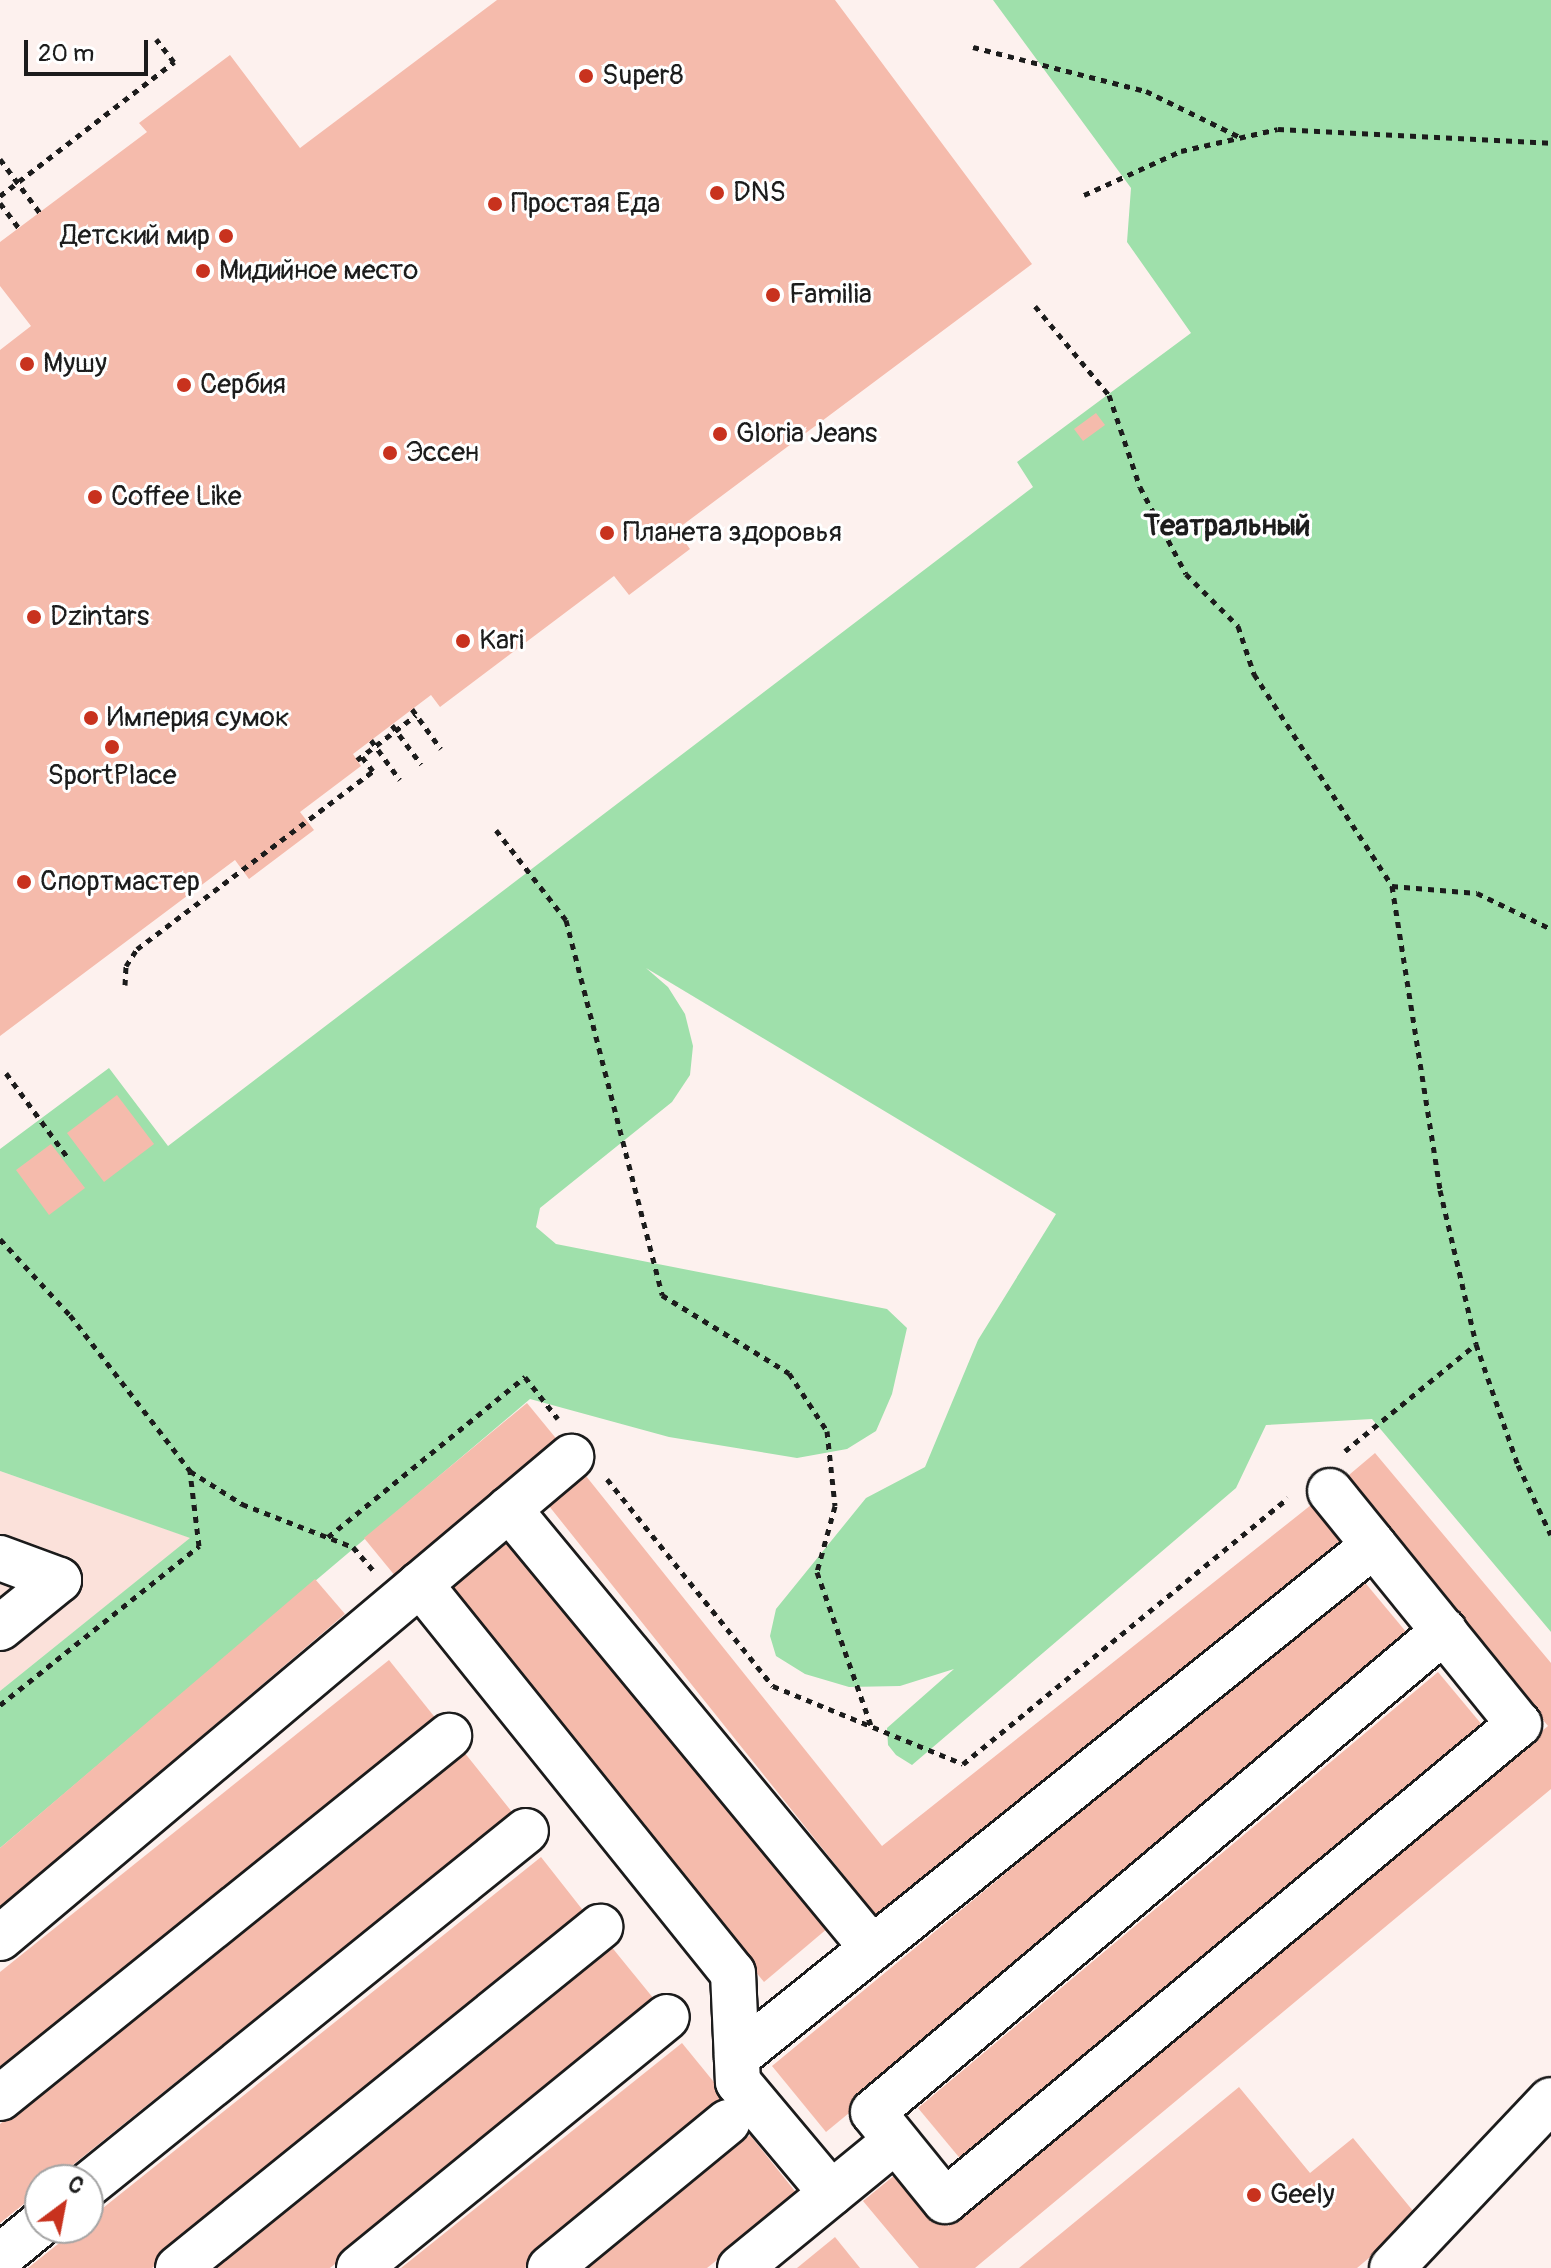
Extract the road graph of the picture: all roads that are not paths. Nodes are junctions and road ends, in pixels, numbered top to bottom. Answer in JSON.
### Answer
{"nodes":[{"id":1,"x":580,"y":1453,"type":"road end"},
{"id":2,"x":1321,"y":1480,"type":"road end"},
{"id":3,"x":509,"y":1509,"type":"junction"},
{"id":4,"x":1374,"y":1545,"type":"junction"},
{"id":5,"x":0,"y":1558,"type":"edge"},
{"id":6,"x":410,"y":1593,"type":"junction"},
{"id":7,"x":0,"y":1628,"type":"edge"},
{"id":8,"x":1444,"y":1631,"type":"junction"},
{"id":9,"x":449,"y":1736,"type":"dead end"},
{"id":10,"x":526,"y":1831,"type":"dead end"},
{"id":11,"x":600,"y":1927,"type":"dead end"},
{"id":12,"x":0,"y":1938,"type":"edge"},
{"id":13,"x":872,"y":1948,"type":"junction"},
{"id":14,"x":667,"y":2017,"type":"dead end"},
{"id":15,"x":737,"y":2057,"type":"junction"},
{"id":16,"x":0,"y":2098,"type":"edge"},
{"id":17,"x":1551,"y":2100,"type":"edge"},
{"id":18,"x":728,"y":2122,"type":"dead end"},
{"id":19,"x":895,"y":2141,"type":"junction"},
{"id":20,"x":104,"y":2172,"type":"edge"},
{"id":21,"x":831,"y":2193,"type":"junction"},
{"id":22,"x":24,"y":2237,"type":"edge"},
{"id":23,"x":0,"y":2257,"type":"edge"},
{"id":24,"x":178,"y":2268,"type":"edge"},
{"id":25,"x":359,"y":2268,"type":"edge"},
{"id":26,"x":550,"y":2268,"type":"edge"},
{"id":27,"x":740,"y":2268,"type":"edge"},
{"id":28,"x":1392,"y":2268,"type":"edge"}],
"edges":[{"from":1,"to":3,"type":"lane"},
{"from":2,"to":4,"type":"lane"},
{"from":3,"to":6,"type":"lane"},
{"from":3,"to":13,"type":"lane"},
{"from":4,"to":8,"type":"lane"},
{"from":4,"to":13,"type":"lane"},
{"from":5,"to":7,"type":"lane"},
{"from":6,"to":12,"type":"lane"},
{"from":6,"to":15,"type":"lane"},
{"from":8,"to":19,"type":"lane"},
{"from":8,"to":19,"type":"lane"},
{"from":9,"to":16,"type":"lane"},
{"from":10,"to":20,"type":"lane"},
{"from":11,"to":24,"type":"lane"},
{"from":13,"to":15,"type":"lane"},
{"from":14,"to":25,"type":"lane"},
{"from":15,"to":21,"type":"lane"},
{"from":17,"to":28,"type":"lane"},
{"from":18,"to":26,"type":"lane"},
{"from":19,"to":21,"type":"lane"},
{"from":21,"to":27,"type":"lane"},
{"from":22,"to":23,"type":"lane"}]}
